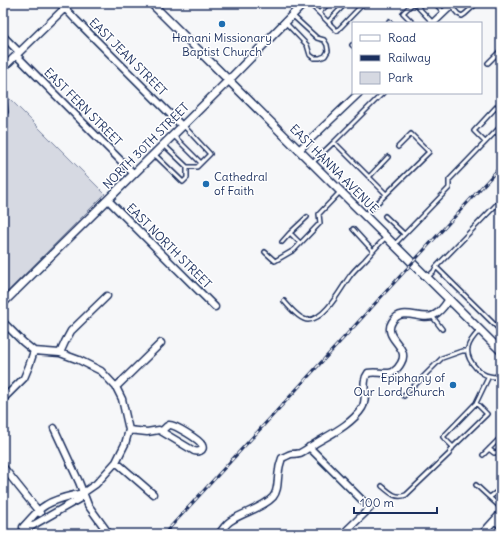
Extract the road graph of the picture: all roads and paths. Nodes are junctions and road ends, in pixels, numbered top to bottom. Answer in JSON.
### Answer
{"nodes":[{"id":1,"x":60,"y":3,"type":"edge"},
{"id":2,"x":70,"y":3,"type":"edge"},
{"id":3,"x":151,"y":3,"type":"edge"},
{"id":4,"x":304,"y":3,"type":"edge"},
{"id":5,"x":309,"y":3,"type":"edge"},
{"id":6,"x":329,"y":3,"type":"edge"},
{"id":7,"x":346,"y":3,"type":"edge"},
{"id":8,"x":364,"y":3,"type":"edge"},
{"id":9,"x":414,"y":3,"type":"edge"},
{"id":10,"x":435,"y":3,"type":"edge"},
{"id":11,"x":477,"y":3,"type":"edge"},
{"id":12,"x":453,"y":5,"type":"edge"},
{"id":13,"x":64,"y":8,"type":"junction"},
{"id":14,"x":319,"y":13,"type":"junction"},
{"id":15,"x":444,"y":13,"type":"junction"},
{"id":16,"x":292,"y":15,"type":"junction"},
{"id":17,"x":285,"y":22,"type":"junction"},
{"id":18,"x":328,"y":22,"type":"junction"},
{"id":19,"x":412,"y":22,"type":"edge"},
{"id":20,"x":432,"y":22,"type":"edge"},
{"id":21,"x":434,"y":22,"type":"edge"},
{"id":22,"x":3,"y":36,"type":"edge"},
{"id":23,"x":501,"y":50,"type":"edge"},
{"id":24,"x":18,"y":54,"type":"junction"},
{"id":25,"x":488,"y":64,"type":"dead end"},
{"id":26,"x":3,"y":68,"type":"edge"},
{"id":27,"x":229,"y":80,"type":"junction"},
{"id":28,"x":358,"y":94,"type":"edge"},
{"id":29,"x":382,"y":94,"type":"edge"},
{"id":30,"x":3,"y":102,"type":"edge"},
{"id":31,"x":501,"y":105,"type":"edge"},
{"id":32,"x":3,"y":114,"type":"edge"},
{"id":33,"x":183,"y":126,"type":"junction"},
{"id":34,"x":501,"y":126,"type":"edge"},
{"id":35,"x":173,"y":135,"type":"junction"},
{"id":36,"x":334,"y":142,"type":"junction"},
{"id":37,"x":485,"y":142,"type":"junction"},
{"id":38,"x":164,"y":144,"type":"junction"},
{"id":39,"x":398,"y":147,"type":"dead end"},
{"id":40,"x":298,"y":150,"type":"junction"},
{"id":41,"x":154,"y":154,"type":"junction"},
{"id":42,"x":388,"y":157,"type":"dead end"},
{"id":43,"x":201,"y":163,"type":"junction"},
{"id":44,"x":312,"y":164,"type":"junction"},
{"id":45,"x":187,"y":167,"type":"junction"},
{"id":46,"x":134,"y":174,"type":"junction"},
{"id":47,"x":369,"y":177,"type":"junction"},
{"id":48,"x":340,"y":192,"type":"junction"},
{"id":49,"x":386,"y":194,"type":"junction"},
{"id":50,"x":108,"y":200,"type":"junction"},
{"id":51,"x":501,"y":202,"type":"edge"},
{"id":52,"x":364,"y":216,"type":"junction"},
{"id":53,"x":385,"y":216,"type":"dead end"},
{"id":54,"x":307,"y":217,"type":"dead end"},
{"id":55,"x":353,"y":229,"type":"dead end"},
{"id":56,"x":290,"y":233,"type":"junction"},
{"id":57,"x":404,"y":234,"type":"junction"},
{"id":58,"x":386,"y":237,"type":"junction"},
{"id":59,"x":282,"y":242,"type":"dead end"},
{"id":60,"x":300,"y":243,"type":"junction"},
{"id":61,"x":394,"y":245,"type":"junction"},
{"id":62,"x":374,"y":250,"type":"junction"},
{"id":63,"x":265,"y":252,"type":"dead end"},
{"id":64,"x":436,"y":267,"type":"junction"},
{"id":65,"x":427,"y":278,"type":"junction"},
{"id":66,"x":107,"y":296,"type":"dead end"},
{"id":67,"x":449,"y":300,"type":"junction"},
{"id":68,"x":284,"y":301,"type":"dead end"},
{"id":69,"x":3,"y":303,"type":"edge"},
{"id":70,"x":215,"y":307,"type":"dead end"},
{"id":71,"x":432,"y":316,"type":"junction"},
{"id":72,"x":3,"y":322,"type":"edge"},
{"id":73,"x":442,"y":329,"type":"dead end"},
{"id":74,"x":480,"y":330,"type":"junction"},
{"id":75,"x":501,"y":332,"type":"edge"},
{"id":76,"x":161,"y":343,"type":"dead end"},
{"id":77,"x":34,"y":351,"type":"junction"},
{"id":78,"x":467,"y":351,"type":"junction"},
{"id":79,"x":501,"y":351,"type":"edge"},
{"id":80,"x":60,"y":353,"type":"junction"},
{"id":81,"x":501,"y":375,"type":"edge"},
{"id":82,"x":489,"y":376,"type":"junction"},
{"id":83,"x":116,"y":387,"type":"junction"},
{"id":84,"x":404,"y":396,"type":"dead end"},
{"id":85,"x":3,"y":399,"type":"edge"},
{"id":86,"x":476,"y":403,"type":"junction"},
{"id":87,"x":54,"y":428,"type":"dead end"},
{"id":88,"x":129,"y":430,"type":"junction"},
{"id":89,"x":162,"y":431,"type":"junction"},
{"id":90,"x":501,"y":437,"type":"edge"},
{"id":91,"x":498,"y":440,"type":"junction"},
{"id":92,"x":501,"y":444,"type":"edge"},
{"id":93,"x":309,"y":447,"type":"junction"},
{"id":94,"x":453,"y":447,"type":"junction"},
{"id":95,"x":489,"y":449,"type":"junction"},
{"id":96,"x":500,"y":450,"type":"edge"},
{"id":97,"x":484,"y":455,"type":"dead end"},
{"id":98,"x":116,"y":462,"type":"junction"},
{"id":99,"x":3,"y":467,"type":"edge"},
{"id":100,"x":476,"y":485,"type":"dead end"},
{"id":101,"x":382,"y":486,"type":"dead end"},
{"id":102,"x":501,"y":489,"type":"edge"},
{"id":103,"x":83,"y":493,"type":"junction"},
{"id":104,"x":153,"y":494,"type":"dead end"},
{"id":105,"x":490,"y":497,"type":"junction"},
{"id":106,"x":501,"y":508,"type":"edge"},
{"id":107,"x":39,"y":510,"type":"junction"},
{"id":108,"x":501,"y":513,"type":"edge"},
{"id":109,"x":45,"y":519,"type":"junction"},
{"id":110,"x":494,"y":520,"type":"junction"},
{"id":111,"x":501,"y":526,"type":"edge"},
{"id":112,"x":347,"y":530,"type":"dead end"},
{"id":113,"x":23,"y":533,"type":"edge"},
{"id":114,"x":109,"y":534,"type":"edge"},
{"id":115,"x":219,"y":534,"type":"edge"},
{"id":116,"x":482,"y":534,"type":"edge"}],
"edges":[{"from":1,"to":13,"type":"street","name":"EAST JEAN STREET"},
{"from":2,"to":13,"type":"street"},
{"from":3,"to":27,"type":"street","name":"EAST HANNA AVENUE"},
{"from":4,"to":16,"type":"street","name":"NORTH 30TH STREET"},
{"from":5,"to":14,"type":"lane"},
{"from":6,"to":14,"type":"lane"},
{"from":7,"to":18,"type":"lane"},
{"from":8,"to":18,"type":"lane"},
{"from":9,"to":19,"type":"lane"},
{"from":9,"to":20,"type":"lane"},
{"from":10,"to":15,"type":"lane"},
{"from":11,"to":12,"type":"lane"},
{"from":12,"to":15,"type":"street"},
{"from":13,"to":24,"type":"street"},
{"from":13,"to":33,"type":"street","name":"EAST JEAN STREET"},
{"from":14,"to":18,"type":"lane"},
{"from":15,"to":21,"type":"street"},
{"from":16,"to":17,"type":"street","name":"NORTH 30TH STREET"},
{"from":16,"to":17,"type":"lane"},
{"from":17,"to":27,"type":"street","name":"NORTH 30TH STREET"},
{"from":22,"to":24,"type":"street","name":"EAST FERN STREET"},
{"from":23,"to":25,"type":"lane"},
{"from":24,"to":26,"type":"street"},
{"from":24,"to":46,"type":"street","name":"EAST FERN STREET"},
{"from":27,"to":33,"type":"street","name":"NORTH 30TH STREET"},
{"from":27,"to":40,"type":"street","name":"EAST HANNA AVENUE"},
{"from":28,"to":40,"type":"street"},
{"from":29,"to":36,"type":"lane"},
{"from":30,"to":32,"type":"lane"},
{"from":31,"to":37,"type":"lane"},
{"from":33,"to":35,"type":"street","name":"NORTH 30TH STREET"},
{"from":33,"to":43,"type":"lane"},
{"from":34,"to":37,"type":"lane"},
{"from":35,"to":38,"type":"street","name":"NORTH 30TH STREET"},
{"from":35,"to":43,"type":"lane"},
{"from":36,"to":44,"type":"lane"},
{"from":36,"to":47,"type":"lane"},
{"from":37,"to":57,"type":"lane"},
{"from":38,"to":41,"type":"street","name":"NORTH 30TH STREET"},
{"from":38,"to":45,"type":"lane"},
{"from":39,"to":49,"type":"lane"},
{"from":40,"to":44,"type":"street","name":"EAST HANNA AVENUE"},
{"from":41,"to":45,"type":"lane"},
{"from":41,"to":46,"type":"street","name":"NORTH 30TH STREET"},
{"from":42,"to":47,"type":"lane"},
{"from":43,"to":45,"type":"lane"},
{"from":44,"to":48,"type":"street","name":"EAST HANNA AVENUE"},
{"from":46,"to":50,"type":"street","name":"NORTH 30TH STREET"},
{"from":47,"to":49,"type":"lane"},
{"from":48,"to":52,"type":"street","name":"EAST HANNA AVENUE"},
{"from":48,"to":60,"type":"lane"},
{"from":49,"to":52,"type":"lane"},
{"from":50,"to":69,"type":"street","name":"NORTH 30TH STREET"},
{"from":50,"to":70,"type":"street","name":"EAST NORTH STREET"},
{"from":51,"to":64,"type":"lane"},
{"from":52,"to":58,"type":"street","name":"EAST HANNA AVENUE"},
{"from":53,"to":57,"type":"lane"},
{"from":54,"to":56,"type":"lane"},
{"from":55,"to":62,"type":"lane"},
{"from":56,"to":59,"type":"lane"},
{"from":56,"to":60,"type":"lane"},
{"from":57,"to":61,"type":"lane"},
{"from":58,"to":61,"type":"street","name":"EAST HANNA AVENUE"},
{"from":58,"to":62,"type":"lane"},
{"from":60,"to":63,"type":"lane"},
{"from":61,"to":65,"type":"street","name":"EAST HANNA AVENUE"},
{"from":62,"to":68,"type":"lane"},
{"from":64,"to":65,"type":"lane"},
{"from":64,"to":75,"type":"lane"},
{"from":65,"to":67,"type":"street","name":"EAST HANNA AVENUE"},
{"from":66,"to":80,"type":"street"},
{"from":67,"to":71,"type":"street"},
{"from":67,"to":74,"type":"street","name":"EAST HANNA AVENUE"},
{"from":71,"to":73,"type":"lane"},
{"from":71,"to":93,"type":"street"},
{"from":72,"to":77,"type":"street"},
{"from":74,"to":78,"type":"lane"},
{"from":74,"to":79,"type":"street","name":"EAST HANNA AVENUE"},
{"from":76,"to":83,"type":"street"},
{"from":77,"to":80,"type":"street"},
{"from":77,"to":85,"type":"street"},
{"from":78,"to":82,"type":"lane"},
{"from":78,"to":84,"type":"lane"},
{"from":80,"to":83,"type":"street"},
{"from":81,"to":82,"type":"lane"},
{"from":82,"to":86,"type":"lane"},
{"from":83,"to":88,"type":"street"},
{"from":86,"to":94,"type":"lane"},
{"from":86,"to":94,"type":"lane"},
{"from":87,"to":103,"type":"street"},
{"from":88,"to":89,"type":"street"},
{"from":88,"to":98,"type":"street"},
{"from":89,"to":89,"type":"street"},
{"from":90,"to":91,"type":"lane"},
{"from":91,"to":92,"type":"lane"},
{"from":91,"to":95,"type":"lane"},
{"from":93,"to":112,"type":"street"},
{"from":93,"to":115,"type":"street"},
{"from":94,"to":101,"type":"lane"},
{"from":95,"to":96,"type":"lane"},
{"from":95,"to":97,"type":"lane"},
{"from":98,"to":103,"type":"street"},
{"from":98,"to":104,"type":"street"},
{"from":99,"to":107,"type":"street"},
{"from":100,"to":105,"type":"lane"},
{"from":102,"to":105,"type":"lane"},
{"from":103,"to":107,"type":"street"},
{"from":103,"to":109,"type":"street"},
{"from":103,"to":114,"type":"street"},
{"from":105,"to":106,"type":"lane"},
{"from":107,"to":109,"type":"street"},
{"from":107,"to":113,"type":"street"},
{"from":108,"to":110,"type":"street"},
{"from":109,"to":113,"type":"street"},
{"from":110,"to":111,"type":"street"},
{"from":110,"to":116,"type":"street"}]}
